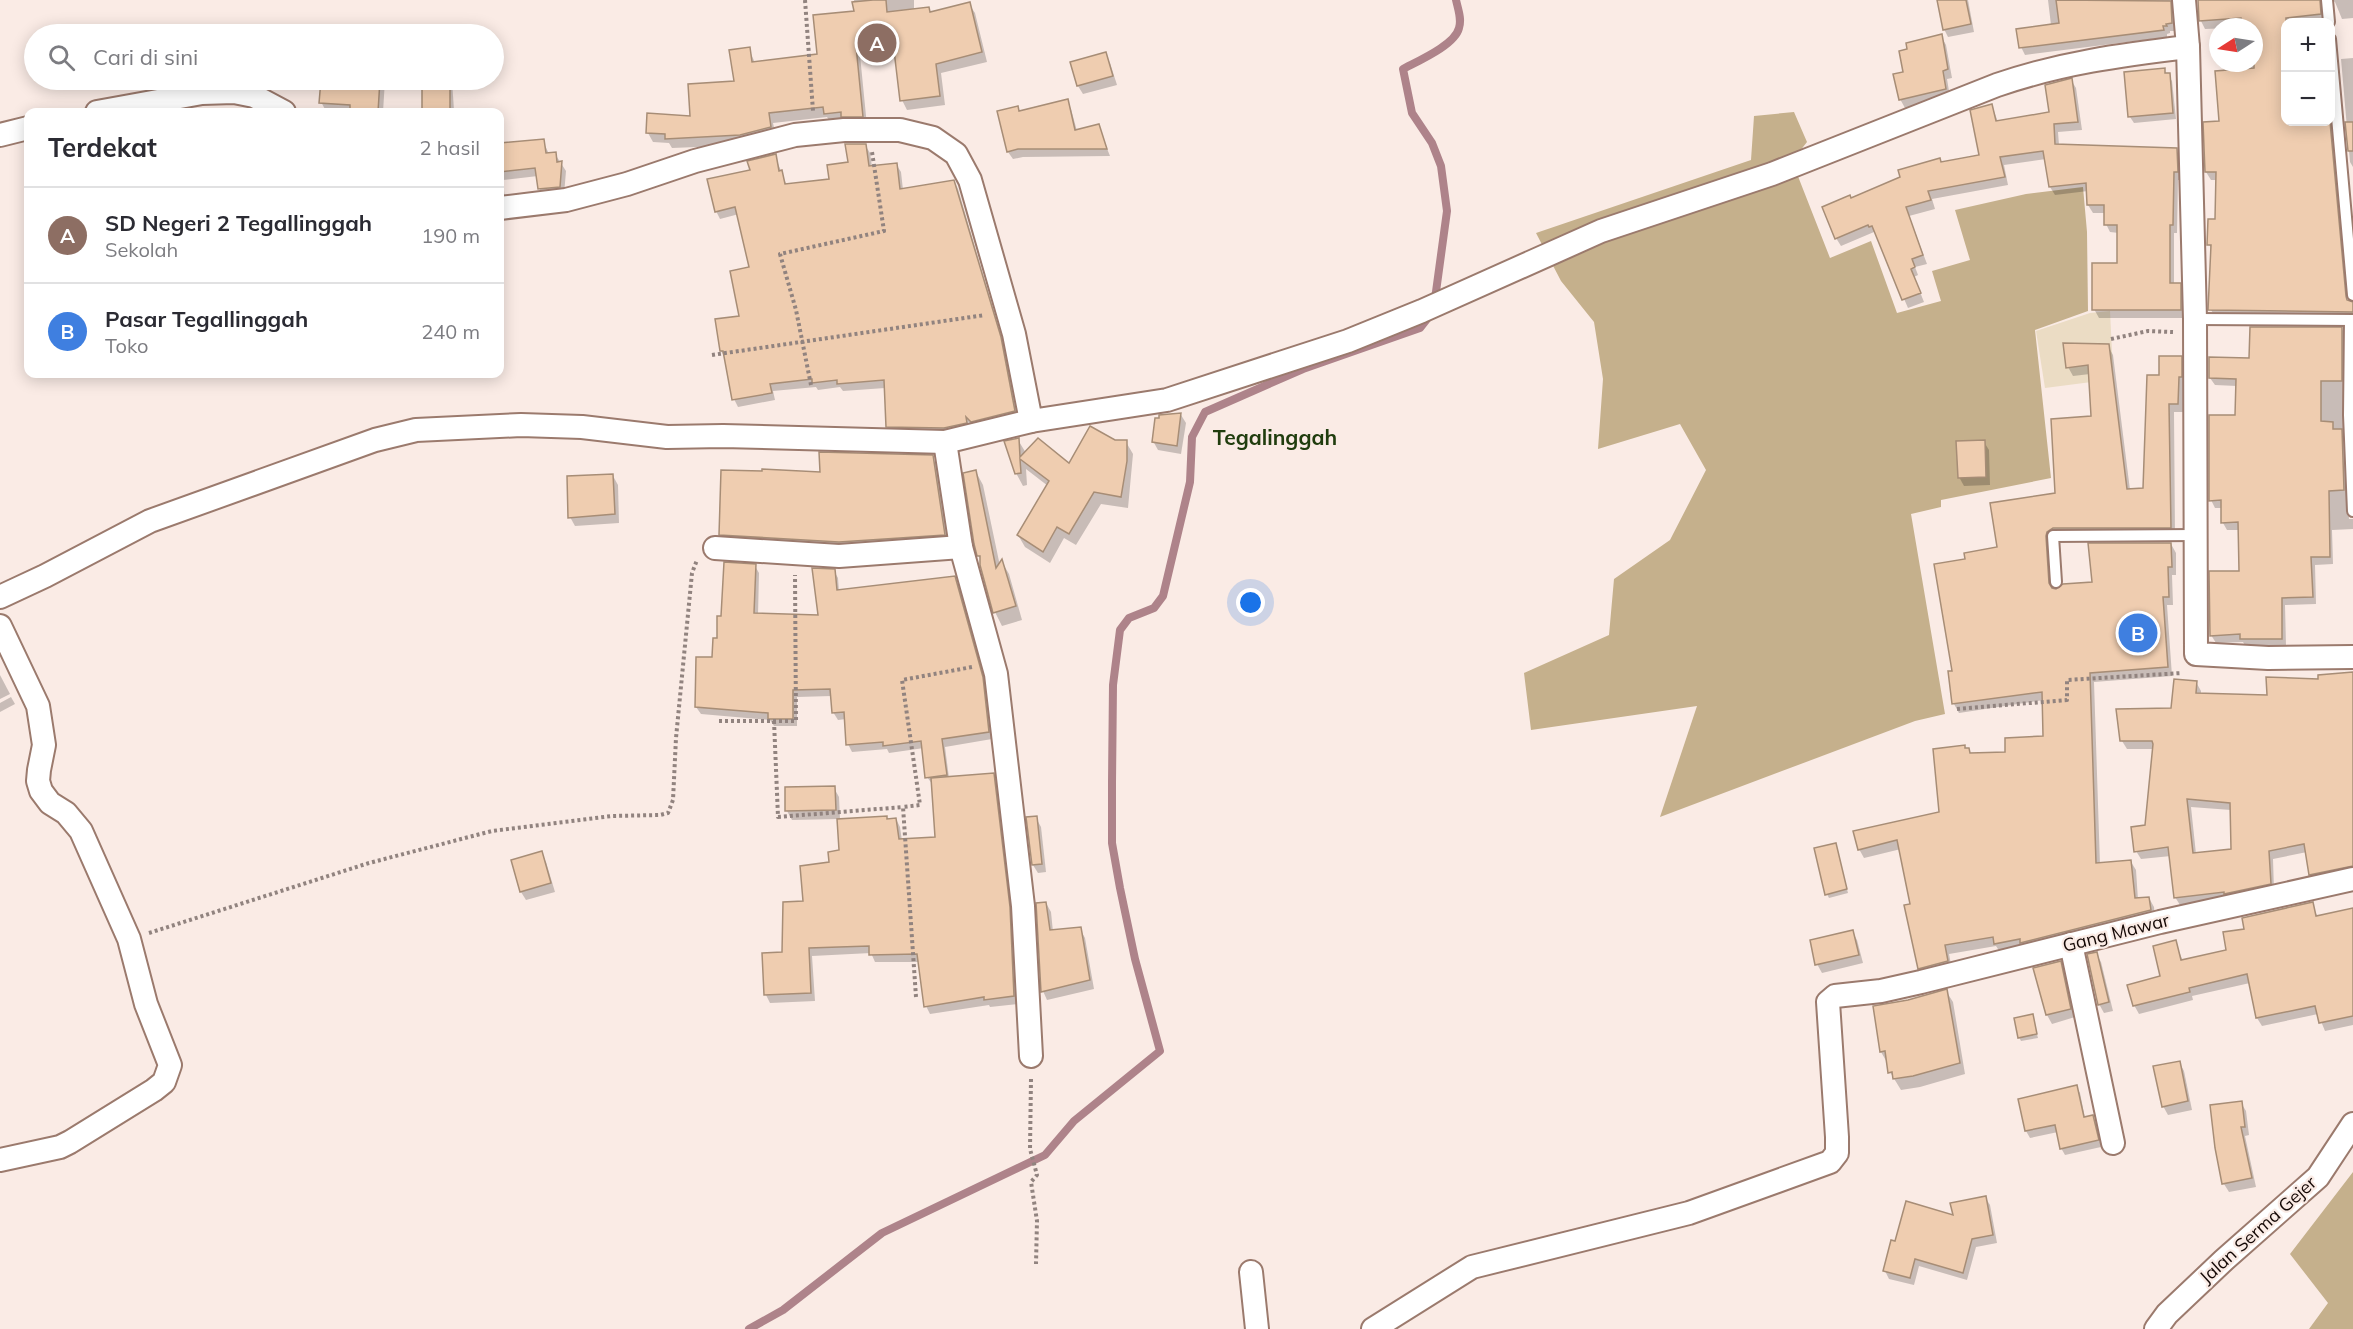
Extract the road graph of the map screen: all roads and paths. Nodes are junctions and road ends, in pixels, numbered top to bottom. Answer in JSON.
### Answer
{"nodes":[{"id":1,"x":805,"y":0,"type":"edge"},
{"id":2,"x":2184,"y":0,"type":"edge"},
{"id":3,"x":2327,"y":0,"type":"edge"},
{"id":4,"x":2329,"y":18,"type":"edge"},
{"id":5,"x":2188,"y":47,"type":"junction"},
{"id":6,"x":2334,"y":72,"type":"edge"},
{"id":7,"x":119,"y":108,"type":"edge"},
{"id":8,"x":276,"y":108,"type":"edge"},
{"id":9,"x":24,"y":129,"type":"edge"},
{"id":10,"x":869,"y":130,"type":"junction"},
{"id":11,"x":815,"y":133,"type":"junction"},
{"id":12,"x":0,"y":135,"type":"edge"},
{"id":13,"x":504,"y":208,"type":"edge"},
{"id":14,"x":2353,"y":295,"type":"edge"},
{"id":15,"x":1008,"y":312,"type":"junction"},
{"id":16,"x":2351,"y":320,"type":"edge"},
{"id":17,"x":2195,"y":325,"type":"junction"},
{"id":18,"x":2111,"y":339,"type":"dead end"},
{"id":19,"x":803,"y":341,"type":"junction"},
{"id":20,"x":712,"y":355,"type":"dead end"},
{"id":21,"x":811,"y":385,"type":"dead end"},
{"id":22,"x":1031,"y":421,"type":"junction"},
{"id":23,"x":945,"y":442,"type":"junction"},
{"id":24,"x":2353,"y":511,"type":"edge"},
{"id":25,"x":2195,"y":535,"type":"junction"},
{"id":26,"x":961,"y":547,"type":"junction"},
{"id":27,"x":715,"y":548,"type":"joint"},
{"id":28,"x":795,"y":553,"type":"junction"},
{"id":29,"x":2056,"y":582,"type":"dead end"},
{"id":30,"x":0,"y":597,"type":"edge"},
{"id":31,"x":0,"y":626,"type":"edge"},
{"id":32,"x":2196,"y":654,"type":"junction"},
{"id":33,"x":2353,"y":657,"type":"edge"},
{"id":34,"x":993,"y":663,"type":"junction"},
{"id":35,"x":1957,"y":709,"type":"dead end"},
{"id":36,"x":719,"y":721,"type":"dead end"},
{"id":37,"x":774,"y":721,"type":"junction"},
{"id":38,"x":903,"y":807,"type":"junction"},
{"id":39,"x":2353,"y":879,"type":"edge"},
{"id":40,"x":129,"y":939,"type":"junction"},
{"id":41,"x":2071,"y":944,"type":"junction"},
{"id":42,"x":916,"y":997,"type":"dead end"},
{"id":43,"x":1031,"y":1056,"type":"joint"},
{"id":44,"x":2353,"y":1124,"type":"edge"},
{"id":45,"x":2113,"y":1143,"type":"dead end"},
{"id":46,"x":0,"y":1160,"type":"edge"},
{"id":47,"x":1036,"y":1264,"type":"dead end"},
{"id":48,"x":1251,"y":1272,"type":"dead end"},
{"id":49,"x":1257,"y":1329,"type":"edge"},
{"id":50,"x":1374,"y":1329,"type":"edge"},
{"id":51,"x":2156,"y":1329,"type":"edge"}],
"edges":[{"from":1,"to":11,"type":"path"},
{"from":2,"to":5,"type":"street"},
{"from":3,"to":4,"type":"lane"},
{"from":5,"to":17,"type":"street"},
{"from":5,"to":22,"type":"street"},
{"from":6,"to":14,"type":"lane"},
{"from":7,"to":8,"type":"street"},
{"from":9,"to":12,"type":"street"},
{"from":10,"to":11,"type":"street"},
{"from":10,"to":15,"type":"street"},
{"from":10,"to":19,"type":"path"},
{"from":11,"to":13,"type":"street"},
{"from":15,"to":19,"type":"path"},
{"from":15,"to":22,"type":"street"},
{"from":16,"to":17,"type":"lane"},
{"from":16,"to":24,"type":"lane"},
{"from":17,"to":18,"type":"path"},
{"from":17,"to":25,"type":"street"},
{"from":19,"to":20,"type":"path"},
{"from":19,"to":21,"type":"path"},
{"from":22,"to":23,"type":"street"},
{"from":23,"to":26,"type":"street"},
{"from":23,"to":30,"type":"street"},
{"from":25,"to":29,"type":"lane"},
{"from":25,"to":32,"type":"street"},
{"from":26,"to":28,"type":"street"},
{"from":26,"to":34,"type":"street"},
{"from":27,"to":28,"type":"street"},
{"from":27,"to":40,"type":"path"},
{"from":28,"to":37,"type":"path"},
{"from":31,"to":40,"type":"street"},
{"from":32,"to":33,"type":"street"},
{"from":32,"to":35,"type":"path"},
{"from":34,"to":38,"type":"path"},
{"from":34,"to":43,"type":"street"},
{"from":36,"to":37,"type":"path"},
{"from":37,"to":38,"type":"path"},
{"from":38,"to":42,"type":"path"},
{"from":39,"to":41,"type":"street","name":"Gang Mawar"},
{"from":40,"to":46,"type":"street"},
{"from":41,"to":45,"type":"street"},
{"from":41,"to":50,"type":"street","name":"Gang Mawar"},
{"from":43,"to":47,"type":"path"},
{"from":44,"to":51,"type":"street","name":"Jalan Serma Gejer"},
{"from":48,"to":49,"type":"street"}]}
